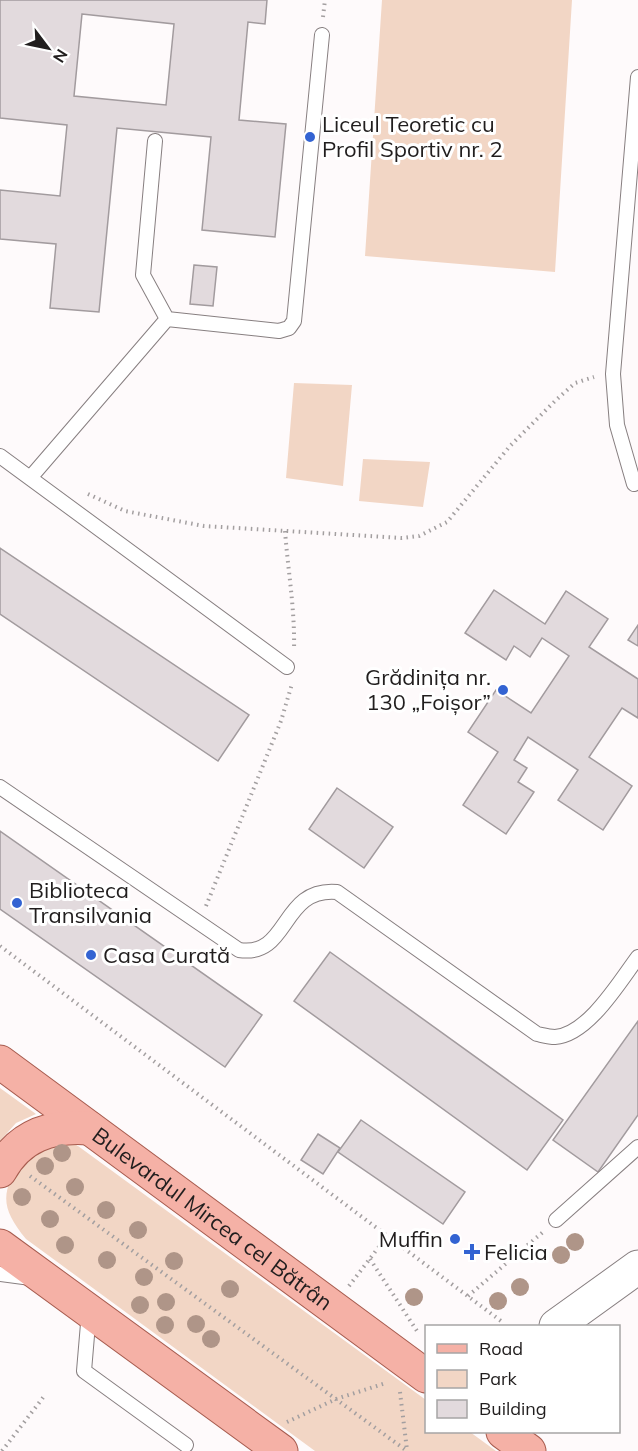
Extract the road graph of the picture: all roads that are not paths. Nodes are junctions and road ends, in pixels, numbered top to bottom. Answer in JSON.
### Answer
{"nodes":[{"id":1,"x":322,"y":35,"type":"dead end"},
{"id":2,"x":638,"y":77,"type":"edge"},
{"id":3,"x":155,"y":141,"type":"dead end"},
{"id":4,"x":167,"y":319,"type":"junction"},
{"id":5,"x":0,"y":456,"type":"edge"},
{"id":6,"x":30,"y":478,"type":"junction"},
{"id":7,"x":634,"y":484,"type":"dead end"},
{"id":8,"x":290,"y":663,"type":"road end"},
{"id":9,"x":0,"y":787,"type":"edge"},
{"id":10,"x":638,"y":957,"type":"edge"},
{"id":11,"x":0,"y":1062,"type":"edge"},
{"id":12,"x":89,"y":1128,"type":"junction"},
{"id":13,"x":638,"y":1147,"type":"edge"},
{"id":14,"x":13,"y":1172,"type":"edge"},
{"id":15,"x":556,"y":1220,"type":"road end"},
{"id":16,"x":0,"y":1246,"type":"edge"},
{"id":17,"x":638,"y":1267,"type":"edge"},
{"id":18,"x":0,"y":1274,"type":"edge"},
{"id":19,"x":48,"y":1280,"type":"junction"},
{"id":20,"x":89,"y":1310,"type":"junction"},
{"id":21,"x":557,"y":1325,"type":"edge"},
{"id":22,"x":413,"y":1383,"type":"edge"},
{"id":23,"x":506,"y":1433,"type":"edge"},
{"id":24,"x":280,"y":1439,"type":"edge"},
{"id":25,"x":186,"y":1445,"type":"dead end"},
{"id":26,"x":529,"y":1451,"type":"edge"}],
"edges":[{"from":1,"to":4,"type":"lane"},
{"from":2,"to":7,"type":"lane"},
{"from":3,"to":4,"type":"lane"},
{"from":4,"to":6,"type":"lane"},
{"from":5,"to":6,"type":"lane"},
{"from":6,"to":8,"type":"lane"},
{"from":9,"to":10,"type":"lane"},
{"from":11,"to":12,"type":"main road","name":"Bulevardul Mircea cel Bătrân"},
{"from":12,"to":14,"type":"main road"},
{"from":12,"to":22,"type":"main road","name":"Bulevardul Mircea cel Bătrân"},
{"from":13,"to":15,"type":"lane"},
{"from":16,"to":19,"type":"main road"},
{"from":17,"to":21,"type":"street"},
{"from":18,"to":19,"type":"lane"},
{"from":19,"to":20,"type":"main road"},
{"from":20,"to":24,"type":"main road"},
{"from":20,"to":25,"type":"lane"},
{"from":23,"to":26,"type":"main road"}]}
